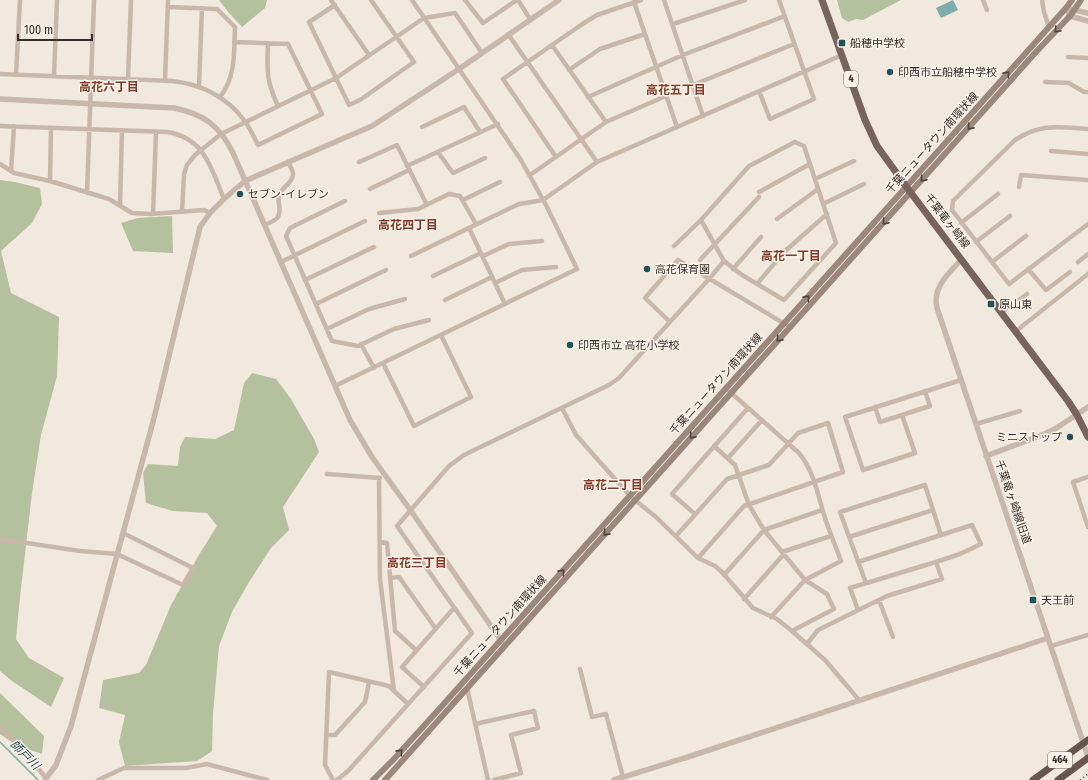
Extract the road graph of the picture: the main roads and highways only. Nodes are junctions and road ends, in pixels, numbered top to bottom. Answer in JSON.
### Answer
{"nodes":[{"id":1,"x":822,"y":0,"type":"edge"},
{"id":2,"x":1072,"y":0,"type":"edge"},
{"id":3,"x":1081,"y":0,"type":"edge"},
{"id":4,"x":909,"y":190,"type":"junction"},
{"id":5,"x":728,"y":391,"type":"junction"},
{"id":6,"x":1088,"y":437,"type":"edge"},
{"id":7,"x":1086,"y":744,"type":"edge"},
{"id":8,"x":1088,"y":758,"type":"edge"},
{"id":9,"x":373,"y":780,"type":"edge"},
{"id":10,"x":385,"y":780,"type":"edge"},
{"id":11,"x":1032,"y":780,"type":"edge"},
{"id":12,"x":1058,"y":780,"type":"edge"}],
"edges":[{"from":1,"to":4,"type":"main road","name":"千葉竜ヶ崎線","number":"4"},
{"from":4,"to":2,"type":"main road","name":"千葉ニュータウン南環状線","one_way":true},
{"from":3,"to":4,"type":"main road","name":"千葉ニュータウン南環状線","one_way":true},
{"from":4,"to":5,"type":"main road","name":"千葉ニュータウン南環状線"},
{"from":4,"to":6,"type":"main road","name":"千葉竜ヶ崎線","number":"4"},
{"from":9,"to":5,"type":"main road","name":"千葉ニュータウン南環状線","one_way":true},
{"from":5,"to":10,"type":"main road","name":"千葉ニュータウン南環状線","one_way":true},
{"from":7,"to":11,"type":"highway","number":"464"},
{"from":8,"to":12,"type":"highway","number":"464"}]}
